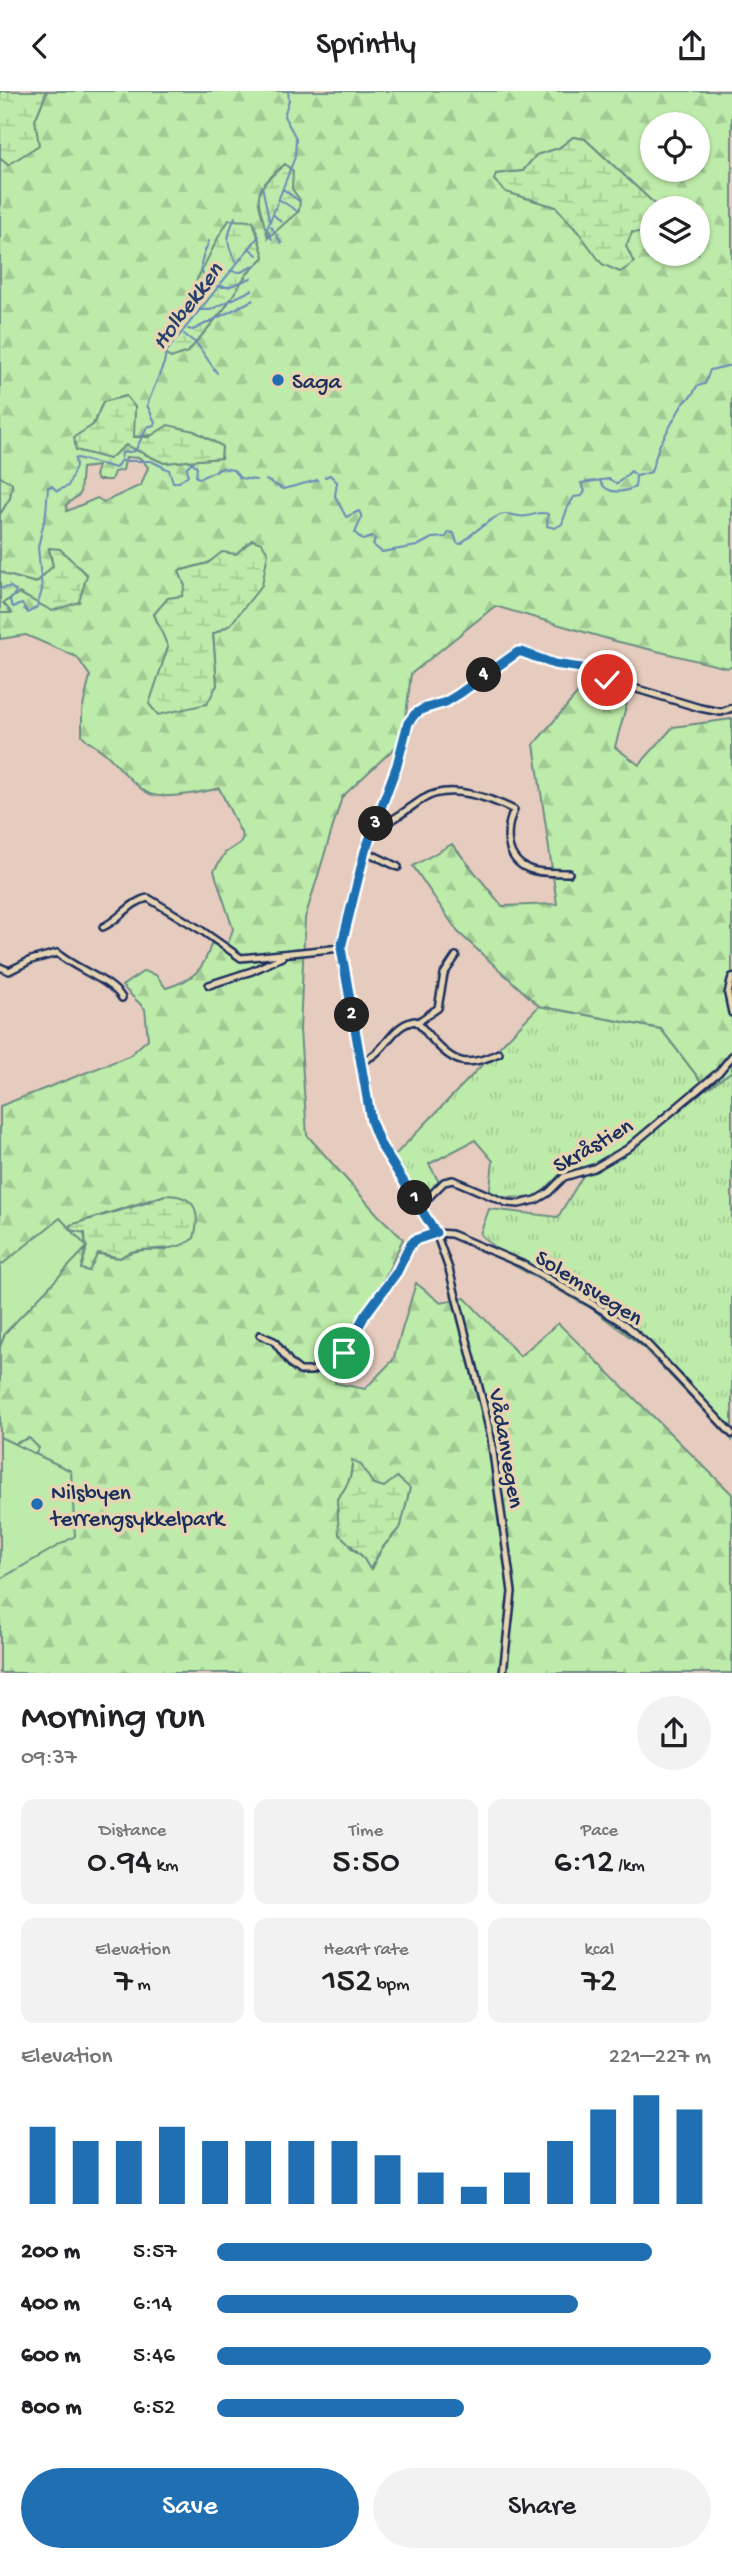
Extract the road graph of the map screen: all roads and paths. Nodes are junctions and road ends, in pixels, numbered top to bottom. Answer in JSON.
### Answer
{"nodes":[{"id":1,"x":732,"y":708,"type":"edge"},
{"id":2,"x":375,"y":826,"type":"junction"},
{"id":3,"x":365,"y":851,"type":"junction"},
{"id":4,"x":398,"y":867,"type":"dead end"},
{"id":5,"x":569,"y":873,"type":"dead end"},
{"id":6,"x":103,"y":927,"type":"dead end"},
{"id":7,"x":341,"y":948,"type":"junction"},
{"id":8,"x":285,"y":955,"type":"junction"},
{"id":9,"x":456,"y":956,"type":"dead end"},
{"id":10,"x":0,"y":967,"type":"edge"},
{"id":11,"x":732,"y":977,"type":"edge"},
{"id":12,"x":209,"y":985,"type":"dead end"},
{"id":13,"x":122,"y":998,"type":"dead end"},
{"id":14,"x":732,"y":1013,"type":"edge"},
{"id":15,"x":418,"y":1022,"type":"junction"},
{"id":16,"x":499,"y":1053,"type":"dead end"},
{"id":17,"x":732,"y":1056,"type":"edge"},
{"id":18,"x":360,"y":1061,"type":"junction"},
{"id":19,"x":419,"y":1206,"type":"junction"},
{"id":20,"x":436,"y":1233,"type":"junction"},
{"id":21,"x":260,"y":1335,"type":"dead end"},
{"id":22,"x":732,"y":1434,"type":"edge"},
{"id":23,"x":503,"y":1673,"type":"edge"}],
"edges":[{"from":1,"to":2,"type":"street","name":"Vådanvegen"},
{"from":2,"to":3,"type":"street","name":"Vådanvegen"},
{"from":2,"to":5,"type":"street"},
{"from":3,"to":4,"type":"street"},
{"from":3,"to":7,"type":"street","name":"Vådanvegen"},
{"from":6,"to":8,"type":"street"},
{"from":7,"to":8,"type":"street"},
{"from":7,"to":18,"type":"street","name":"Vådanvegen"},
{"from":8,"to":12,"type":"street"},
{"from":9,"to":15,"type":"street"},
{"from":10,"to":13,"type":"street"},
{"from":11,"to":14,"type":"street"},
{"from":15,"to":16,"type":"street"},
{"from":15,"to":18,"type":"street"},
{"from":17,"to":19,"type":"street","name":"Skråstien"},
{"from":18,"to":19,"type":"street","name":"Vådanvegen"},
{"from":19,"to":20,"type":"street","name":"Vådanvegen"},
{"from":20,"to":21,"type":"street"},
{"from":20,"to":22,"type":"street","name":"Solemsvegen"},
{"from":20,"to":23,"type":"street","name":"Vådanvegen"}]}
